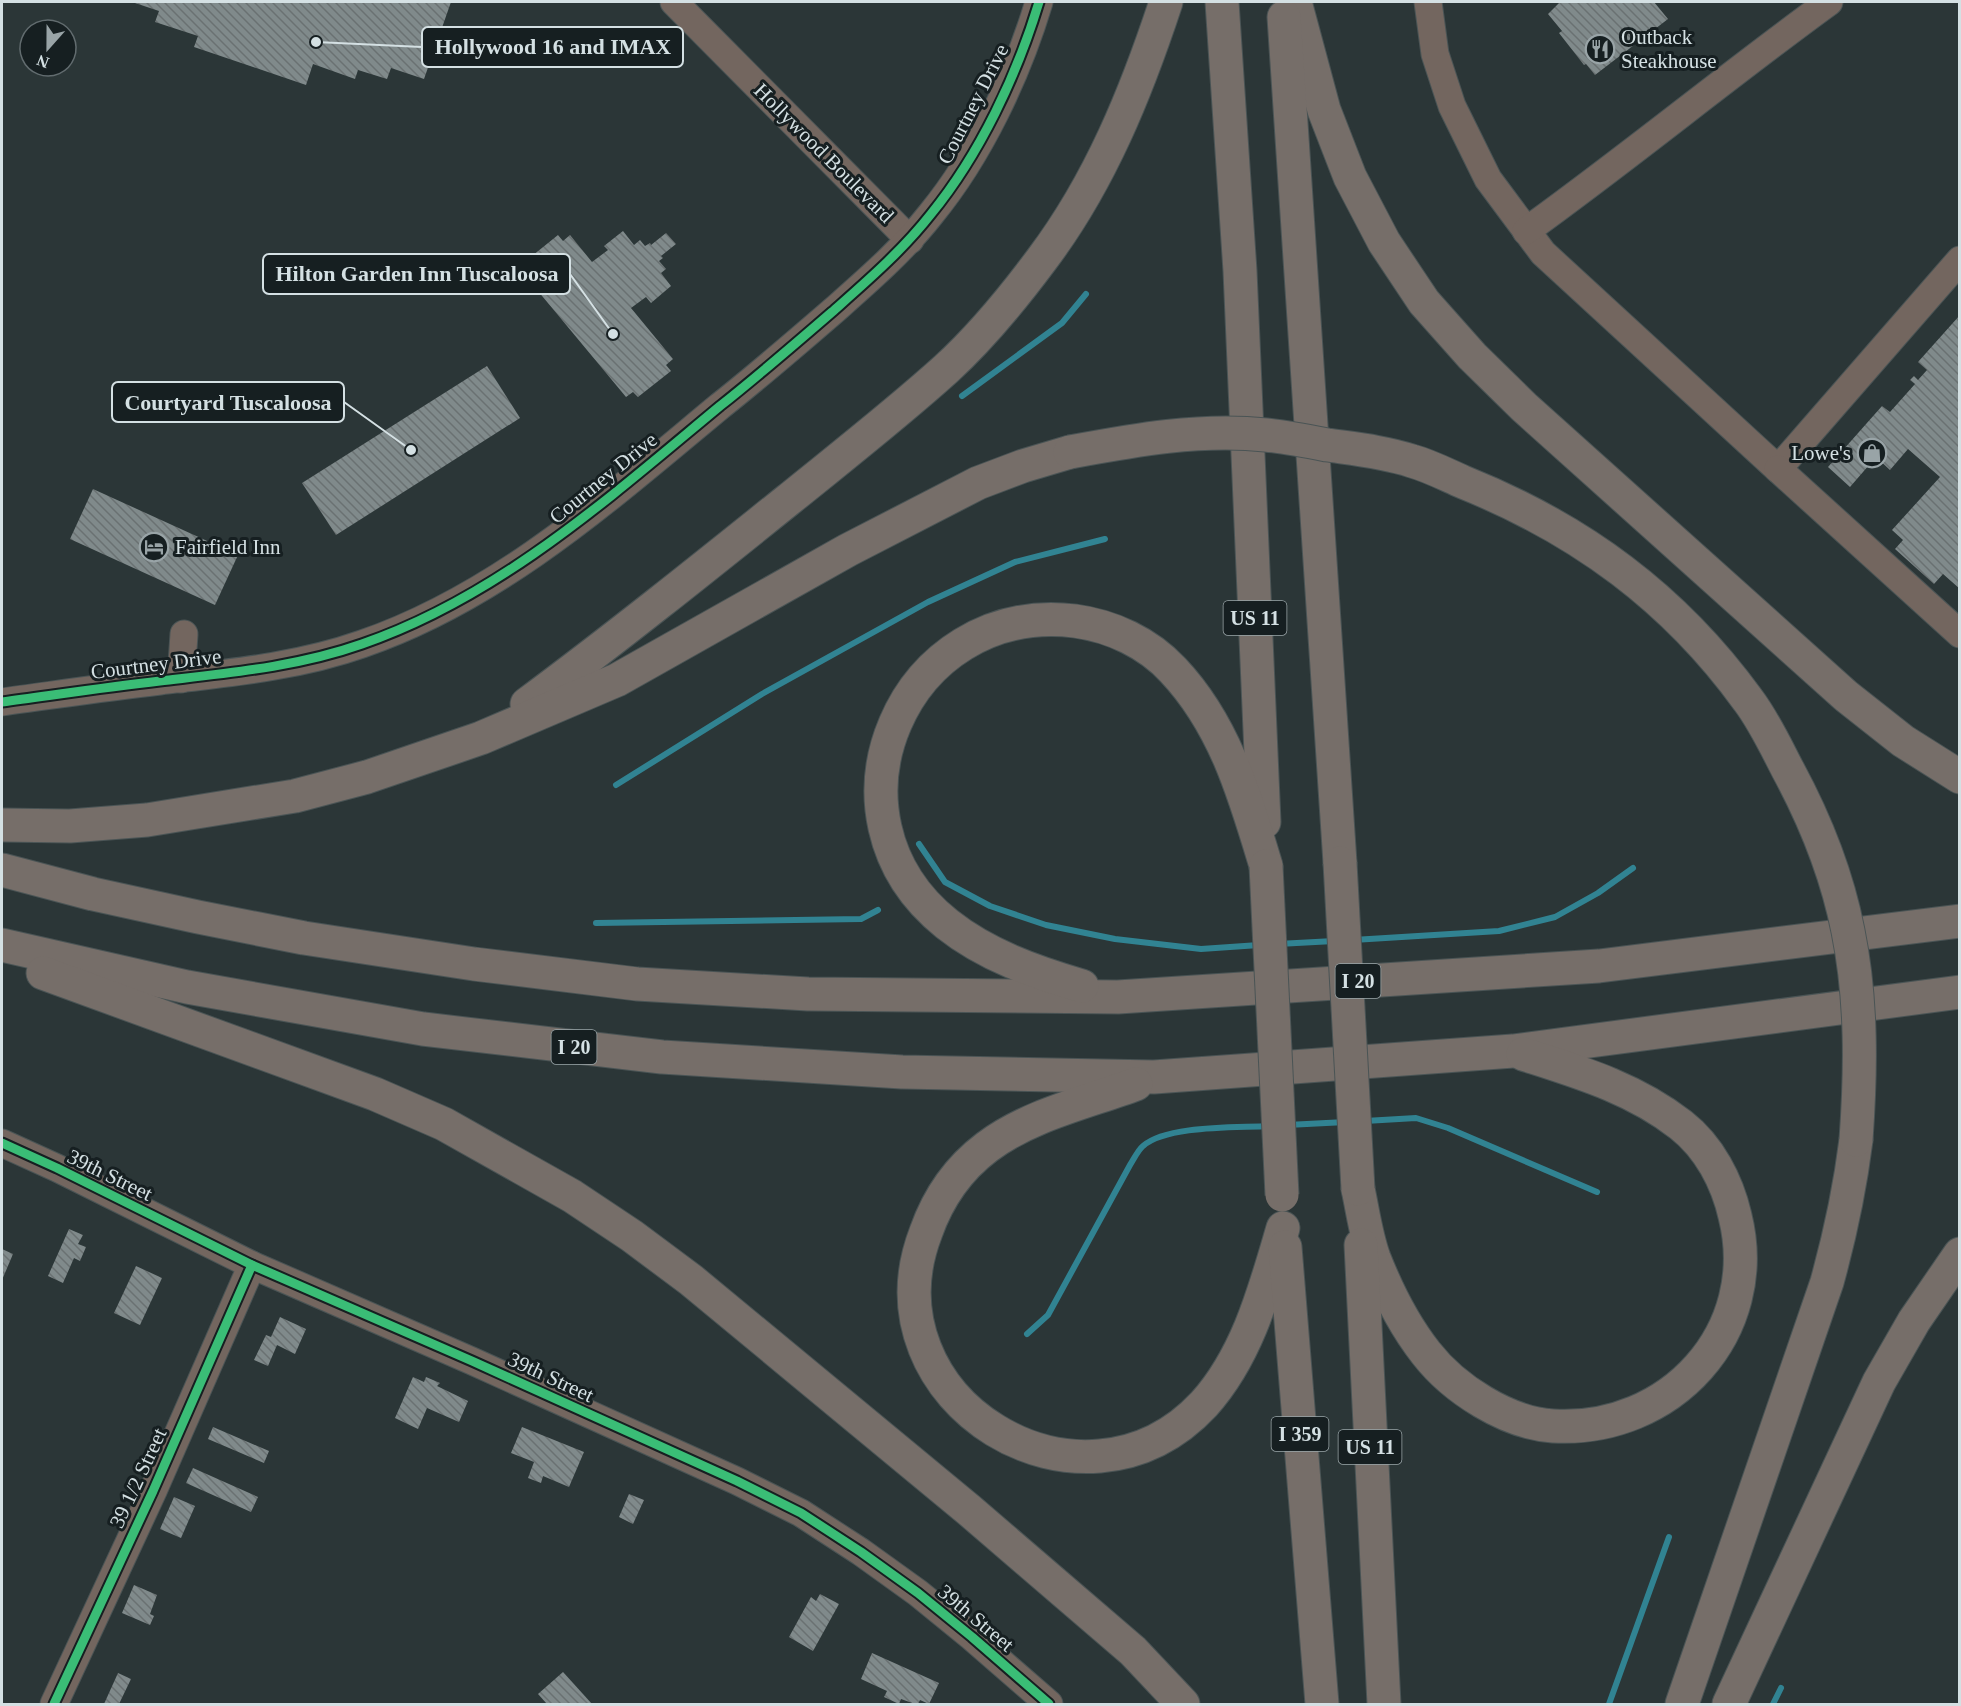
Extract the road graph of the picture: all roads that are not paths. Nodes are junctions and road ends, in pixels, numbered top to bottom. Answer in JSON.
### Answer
{"nodes":[{"id":1,"x":674,"y":2,"type":"edge"},
{"id":2,"x":1039,"y":2,"type":"edge"},
{"id":3,"x":1166,"y":2,"type":"edge"},
{"id":4,"x":1222,"y":2,"type":"edge"},
{"id":5,"x":1283,"y":2,"type":"edge"},
{"id":6,"x":1295,"y":2,"type":"edge"},
{"id":7,"x":1428,"y":2,"type":"edge"},
{"id":8,"x":1829,"y":2,"type":"edge"},
{"id":9,"x":1526,"y":231,"type":"junction"},
{"id":10,"x":910,"y":240,"type":"junction"},
{"id":11,"x":1959,"y":260,"type":"edge"},
{"id":12,"x":1778,"y":469,"type":"junction"},
{"id":13,"x":184,"y":634,"type":"dead end"},
{"id":14,"x":1959,"y":634,"type":"edge"},
{"id":15,"x":181,"y":679,"type":"junction"},
{"id":16,"x":2,"y":702,"type":"edge"},
{"id":17,"x":481,"y":738,"type":"junction"},
{"id":18,"x":1959,"y":777,"type":"edge"},
{"id":19,"x":2,"y":825,"type":"edge"},
{"id":20,"x":1266,"y":866,"type":"junction"},
{"id":21,"x":2,"y":870,"type":"edge"},
{"id":22,"x":1959,"y":921,"type":"edge"},
{"id":23,"x":2,"y":945,"type":"edge"},
{"id":24,"x":2,"y":957,"type":"edge"},
{"id":25,"x":1959,"y":992,"type":"edge"},
{"id":26,"x":1118,"y":997,"type":"junction"},
{"id":27,"x":1513,"y":1051,"type":"junction"},
{"id":28,"x":1154,"y":1077,"type":"junction"},
{"id":29,"x":2,"y":1143,"type":"edge"},
{"id":30,"x":1358,"y":1189,"type":"junction"},
{"id":31,"x":1283,"y":1228,"type":"junction"},
{"id":32,"x":1959,"y":1254,"type":"edge"},
{"id":33,"x":252,"y":1265,"type":"junction"},
{"id":34,"x":54,"y":1704,"type":"edge"},
{"id":35,"x":1049,"y":1704,"type":"edge"},
{"id":36,"x":1183,"y":1704,"type":"edge"},
{"id":37,"x":1322,"y":1704,"type":"edge"},
{"id":38,"x":1384,"y":1704,"type":"edge"},
{"id":39,"x":1682,"y":1704,"type":"edge"},
{"id":40,"x":1730,"y":1704,"type":"edge"}],
"edges":[{"from":1,"to":10,"type":"street","name":"Hollywood Boulevard"},
{"from":2,"to":10,"type":"street","name":"Courtney Drive"},
{"from":3,"to":17,"type":"highway"},
{"from":4,"to":20,"type":"highway","number":"US 11"},
{"from":5,"to":30,"type":"highway","number":"US 11","bridge":true},
{"from":6,"to":18,"type":"highway"},
{"from":7,"to":9,"type":"street"},
{"from":8,"to":9,"type":"street"},
{"from":9,"to":12,"type":"street"},
{"from":10,"to":15,"type":"street","name":"Courtney Drive"},
{"from":11,"to":12,"type":"street"},
{"from":12,"to":14,"type":"street"},
{"from":13,"to":15,"type":"street"},
{"from":15,"to":16,"type":"street","name":"Courtney Drive"},
{"from":17,"to":19,"type":"highway"},
{"from":17,"to":39,"type":"highway","bridge":true},
{"from":20,"to":26,"type":"highway"},
{"from":20,"to":31,"type":"highway","number":"I 359","bridge":true},
{"from":21,"to":26,"type":"highway","number":"I 20"},
{"from":22,"to":26,"type":"highway","number":"I 20"},
{"from":23,"to":28,"type":"highway","number":"I 20"},
{"from":24,"to":36,"type":"highway"},
{"from":25,"to":27,"type":"highway","number":"I 20"},
{"from":27,"to":28,"type":"highway","number":"I 20"},
{"from":27,"to":30,"type":"highway"},
{"from":28,"to":31,"type":"highway"},
{"from":29,"to":33,"type":"street","name":"39th Street"},
{"from":30,"to":38,"type":"highway","number":"US 11"},
{"from":31,"to":37,"type":"highway","number":"I 359"},
{"from":32,"to":40,"type":"highway"},
{"from":33,"to":34,"type":"street","name":"39 1/2 Street"},
{"from":33,"to":35,"type":"street","name":"39th Street"}]}
